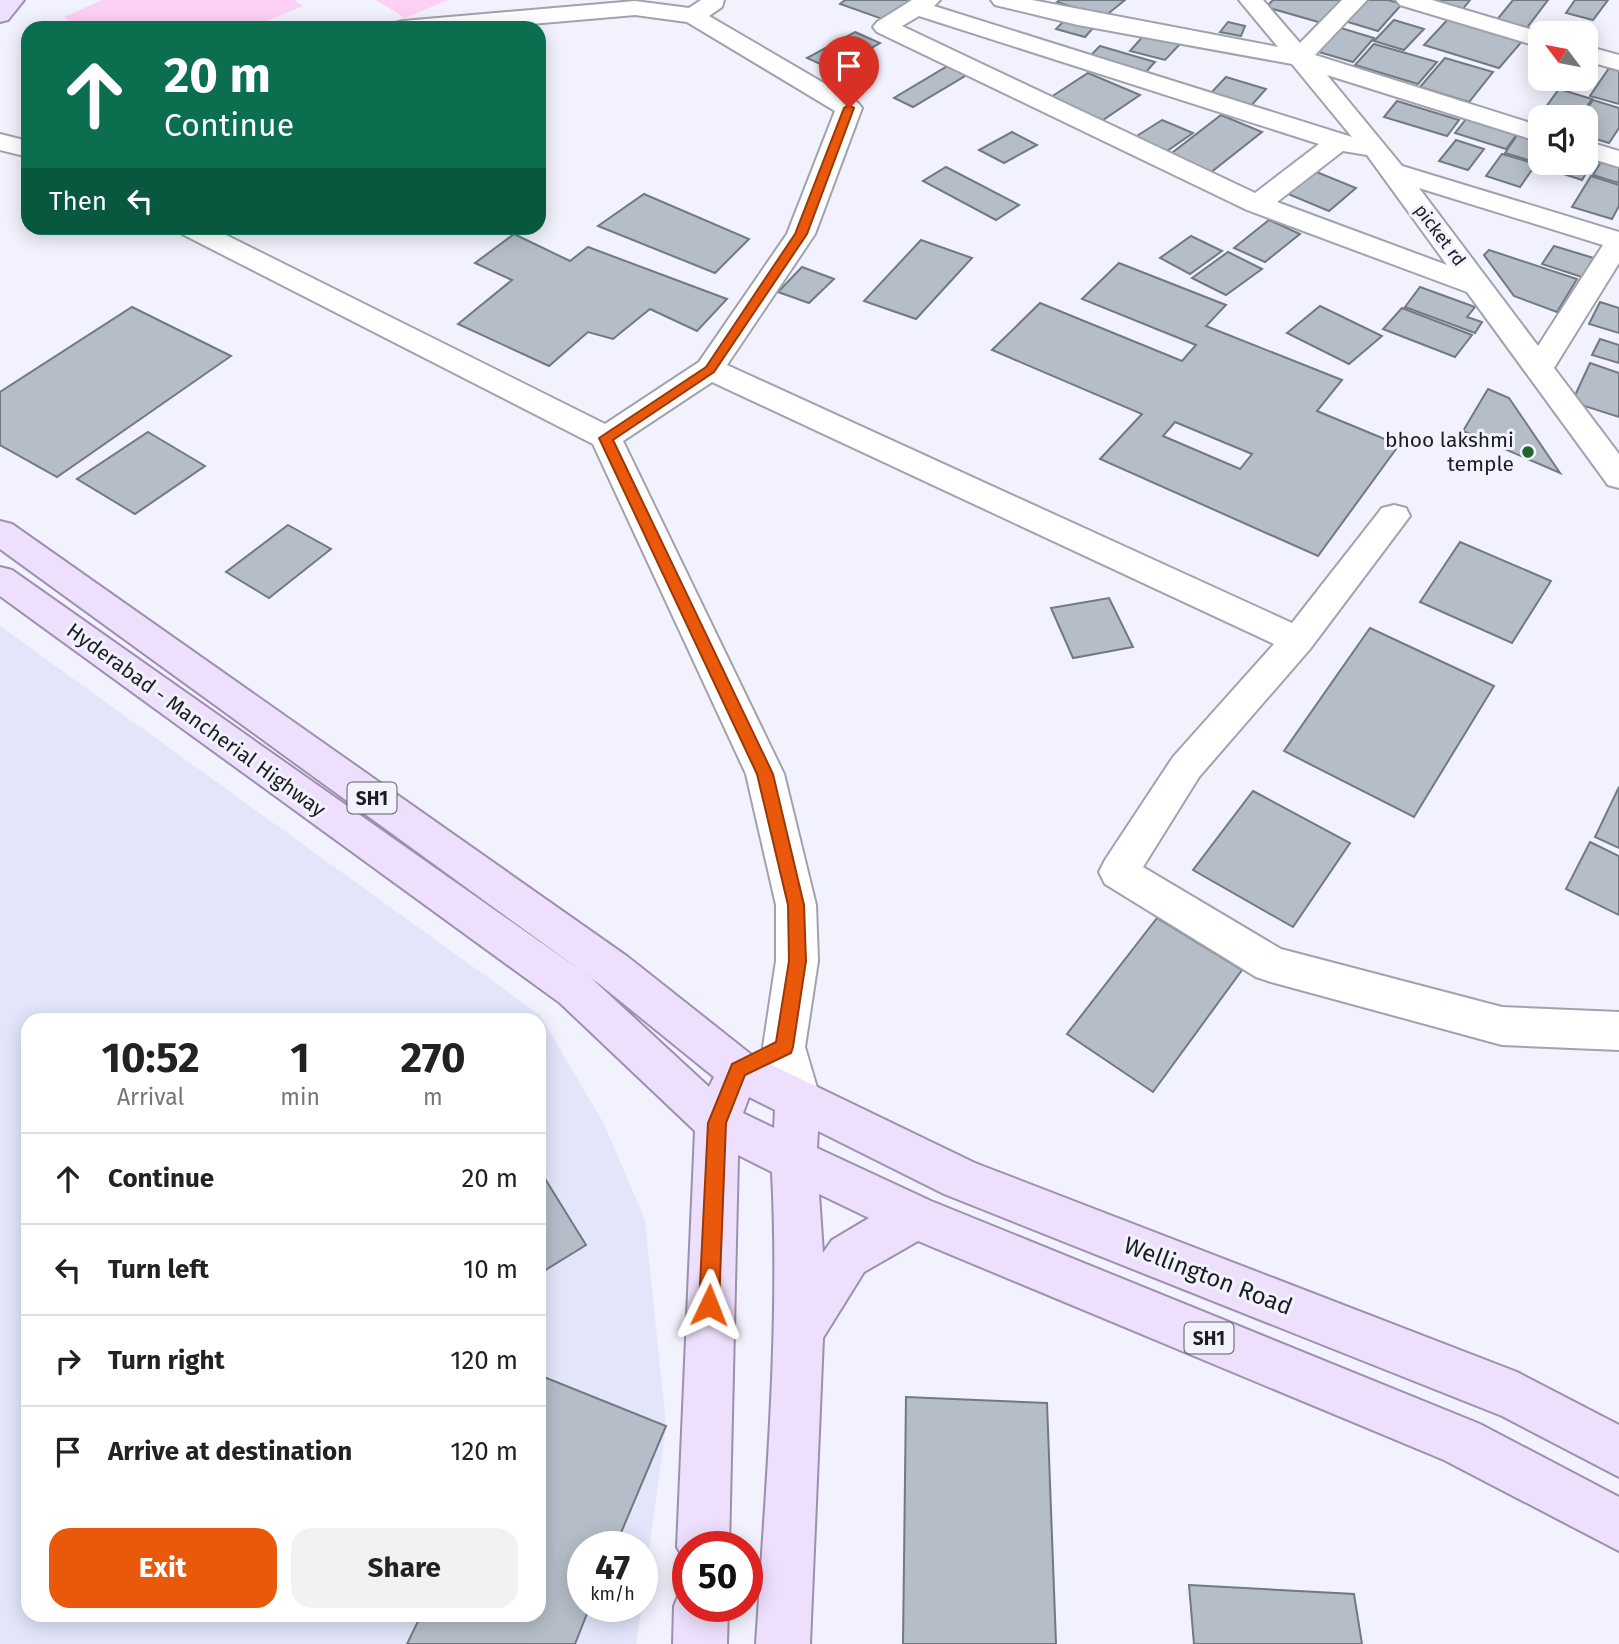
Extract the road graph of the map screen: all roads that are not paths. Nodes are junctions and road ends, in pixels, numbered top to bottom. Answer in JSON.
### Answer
{"nodes":[{"id":1,"x":12,"y":0,"type":"edge"},
{"id":2,"x":716,"y":0,"type":"edge"},
{"id":3,"x":1003,"y":0,"type":"edge"},
{"id":4,"x":1251,"y":0,"type":"edge"},
{"id":5,"x":1355,"y":0,"type":"edge"},
{"id":6,"x":1408,"y":0,"type":"edge"},
{"id":7,"x":923,"y":4,"type":"edge"},
{"id":8,"x":0,"y":15,"type":"edge"},
{"id":9,"x":693,"y":16,"type":"junction"},
{"id":10,"x":484,"y":21,"type":"edge"},
{"id":11,"x":1528,"y":36,"type":"edge"},
{"id":12,"x":1598,"y":57,"type":"edge"},
{"id":13,"x":1299,"y":58,"type":"junction"},
{"id":14,"x":1619,"y":63,"type":"edge"},
{"id":15,"x":1095,"y":64,"type":"junction"},
{"id":16,"x":1040,"y":100,"type":"junction"},
{"id":17,"x":1528,"y":130,"type":"edge"},
{"id":18,"x":0,"y":142,"type":"edge"},
{"id":19,"x":1338,"y":142,"type":"junction"},
{"id":20,"x":21,"y":147,"type":"edge"},
{"id":21,"x":1376,"y":149,"type":"junction"},
{"id":22,"x":1598,"y":153,"type":"edge"},
{"id":23,"x":1619,"y":159,"type":"edge"},
{"id":24,"x":1394,"y":172,"type":"junction"},
{"id":25,"x":1257,"y":204,"type":"junction"},
{"id":26,"x":206,"y":235,"type":"edge"},
{"id":27,"x":1619,"y":241,"type":"edge"},
{"id":28,"x":1478,"y":286,"type":"junction"},
{"id":29,"x":1539,"y":368,"type":"junction"},
{"id":30,"x":710,"y":369,"type":"junction"},
{"id":31,"x":606,"y":438,"type":"junction"},
{"id":32,"x":1619,"y":477,"type":"edge"},
{"id":33,"x":1394,"y":516,"type":"dead end"},
{"id":34,"x":0,"y":532,"type":"edge"},
{"id":35,"x":0,"y":579,"type":"edge"},
{"id":36,"x":1298,"y":640,"type":"junction"},
{"id":37,"x":1619,"y":1031,"type":"edge"},
{"id":38,"x":785,"y":1047,"type":"junction"},
{"id":39,"x":738,"y":1070,"type":"junction"},
{"id":40,"x":798,"y":1098,"type":"junction"},
{"id":41,"x":717,"y":1123,"type":"junction"},
{"id":42,"x":794,"y":1161,"type":"junction"},
{"id":43,"x":915,"y":1217,"type":"junction"},
{"id":44,"x":799,"y":1332,"type":"junction"},
{"id":45,"x":1619,"y":1452,"type":"edge"},
{"id":46,"x":1619,"y":1525,"type":"edge"},
{"id":47,"x":704,"y":1531,"type":"edge"},
{"id":48,"x":701,"y":1622,"type":"edge"},
{"id":49,"x":700,"y":1644,"type":"edge"},
{"id":50,"x":783,"y":1644,"type":"edge"}],
"edges":[{"from":1,"to":8,"type":"main road"},
{"from":2,"to":9,"type":"street"},
{"from":3,"to":13,"type":"street"},
{"from":4,"to":13,"type":"street","name":"picket rd"},
{"from":5,"to":13,"type":"street"},
{"from":6,"to":11,"type":"street"},
{"from":7,"to":15,"type":"street"},
{"from":7,"to":16,"type":"street"},
{"from":9,"to":10,"type":"street"},
{"from":9,"to":30,"type":"street"},
{"from":12,"to":14,"type":"street"},
{"from":13,"to":17,"type":"street"},
{"from":13,"to":21,"type":"street","name":"picket rd"},
{"from":15,"to":16,"type":"street"},
{"from":15,"to":19,"type":"street"},
{"from":16,"to":25,"type":"street"},
{"from":18,"to":20,"type":"street"},
{"from":19,"to":21,"type":"street"},
{"from":19,"to":25,"type":"street"},
{"from":21,"to":24,"type":"street","name":"picket rd"},
{"from":22,"to":23,"type":"street"},
{"from":24,"to":27,"type":"street"},
{"from":24,"to":28,"type":"street","name":"picket rd"},
{"from":25,"to":28,"type":"street"},
{"from":26,"to":31,"type":"street"},
{"from":27,"to":29,"type":"street"},
{"from":28,"to":29,"type":"street","name":"picket rd"},
{"from":29,"to":32,"type":"street","name":"picket rd"},
{"from":30,"to":31,"type":"street"},
{"from":30,"to":36,"type":"street"},
{"from":31,"to":38,"type":"street"},
{"from":33,"to":36,"type":"street"},
{"from":34,"to":39,"type":"main road","name":"Hyderabad - Mancherial Highway","number":"SH1"},
{"from":35,"to":41,"type":"main road","name":"Hyderabad - Mancherial Highway","number":"SH1"},
{"from":36,"to":37,"type":"street"},
{"from":38,"to":39,"type":"street"},
{"from":38,"to":40,"type":"street"},
{"from":39,"to":40,"type":"main road","name":"Hyderabad - Mancherial Highway","number":"SH1"},
{"from":39,"to":41,"type":"main road"},
{"from":40,"to":42,"type":"main road"},
{"from":40,"to":45,"type":"main road","name":"Wellington Road","number":"SH1"},
{"from":41,"to":42,"type":"main road","name":"Hyderabad - Mancherial Highway","number":"SH1"},
{"from":41,"to":47,"type":"main road"},
{"from":42,"to":43,"type":"main road","number":"SH1"},
{"from":42,"to":44,"type":"main road"},
{"from":43,"to":44,"type":"main road"},
{"from":43,"to":46,"type":"main road","number":"SH1"},
{"from":44,"to":50,"type":"main road"},
{"from":48,"to":49,"type":"main road"}]}
